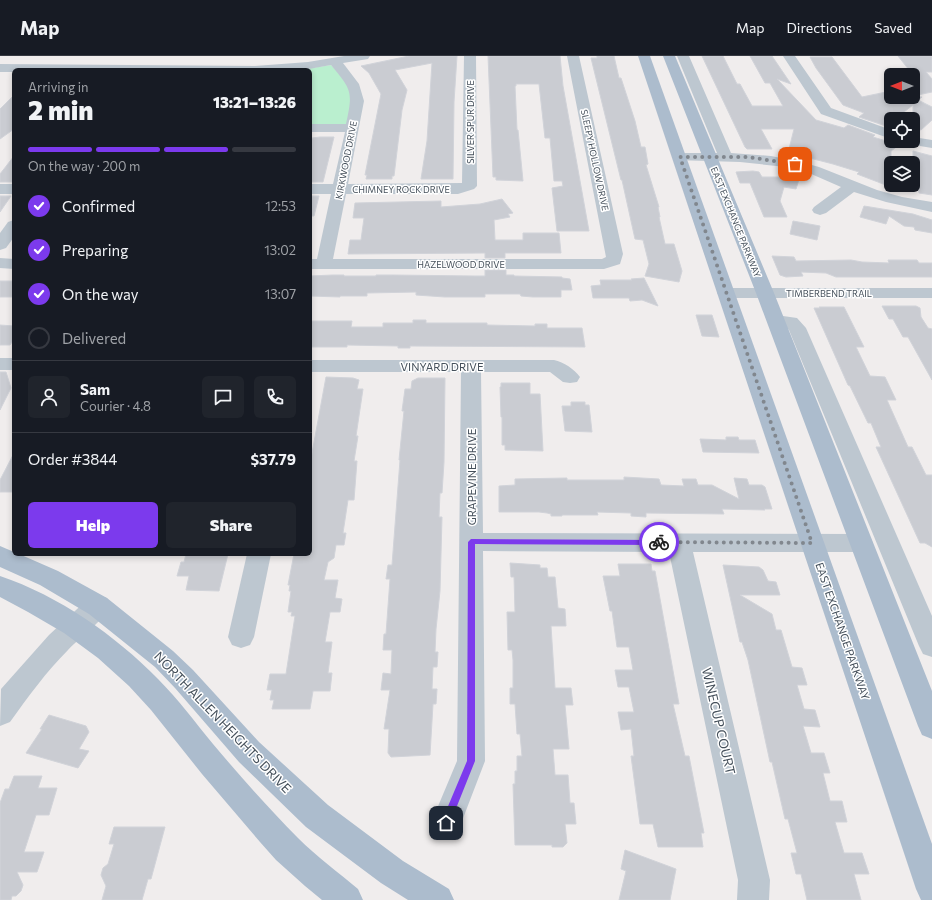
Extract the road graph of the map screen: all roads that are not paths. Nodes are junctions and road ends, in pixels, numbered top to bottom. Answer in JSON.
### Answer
{"nodes":[{"id":1,"x":261,"y":56,"type":"edge"},
{"id":2,"x":364,"y":56,"type":"edge"},
{"id":3,"x":470,"y":56,"type":"edge"},
{"id":4,"x":573,"y":56,"type":"edge"},
{"id":5,"x":644,"y":56,"type":"edge"},
{"id":6,"x":669,"y":56,"type":"edge"},
{"id":7,"x":683,"y":56,"type":"edge"},
{"id":8,"x":789,"y":56,"type":"edge"},
{"id":9,"x":335,"y":62,"type":"junction"},
{"id":10,"x":256,"y":68,"type":"edge"},
{"id":11,"x":292,"y":68,"type":"edge"},
{"id":12,"x":12,"y":69,"type":"edge"},
{"id":13,"x":2,"y":74,"type":"edge"},
{"id":14,"x":312,"y":128,"type":"edge"},
{"id":15,"x":352,"y":128,"type":"junction"},
{"id":16,"x":884,"y":133,"type":"edge"},
{"id":17,"x":920,"y":142,"type":"edge"},
{"id":18,"x":932,"y":144,"type":"edge"},
{"id":19,"x":726,"y":156,"type":"junction"},
{"id":20,"x":680,"y":157,"type":"junction"},
{"id":21,"x":710,"y":157,"type":"junction"},
{"id":22,"x":852,"y":186,"type":"junction"},
{"id":23,"x":468,"y":187,"type":"joint"},
{"id":24,"x":0,"y":189,"type":"edge"},
{"id":25,"x":12,"y":189,"type":"edge"},
{"id":26,"x":312,"y":189,"type":"edge"},
{"id":27,"x":340,"y":189,"type":"junction"},
{"id":28,"x":932,"y":207,"type":"edge"},
{"id":29,"x":820,"y":210,"type":"dead end"},
{"id":30,"x":12,"y":228,"type":"edge"},
{"id":31,"x":0,"y":245,"type":"edge"},
{"id":32,"x":611,"y":262,"type":"joint"},
{"id":33,"x":0,"y":263,"type":"edge"},
{"id":34,"x":12,"y":264,"type":"edge"},
{"id":35,"x":317,"y":264,"type":"edge"},
{"id":36,"x":726,"y":293,"type":"junction"},
{"id":37,"x":765,"y":293,"type":"junction"},
{"id":38,"x":932,"y":293,"type":"edge"},
{"id":39,"x":776,"y":321,"type":"junction"},
{"id":40,"x":0,"y":364,"type":"edge"},
{"id":41,"x":12,"y":364,"type":"edge"},
{"id":42,"x":312,"y":366,"type":"edge"},
{"id":43,"x":471,"y":366,"type":"junction"},
{"id":44,"x":570,"y":377,"type":"dead end"},
{"id":45,"x":471,"y":542,"type":"junction"},
{"id":46,"x":680,"y":542,"type":"junction"},
{"id":47,"x":812,"y":543,"type":"junction"},
{"id":48,"x":861,"y":543,"type":"junction"},
{"id":49,"x":0,"y":556,"type":"edge"},
{"id":50,"x":259,"y":556,"type":"edge"},
{"id":51,"x":0,"y":586,"type":"edge"},
{"id":52,"x":98,"y":606,"type":"junction"},
{"id":53,"x":74,"y":626,"type":"junction"},
{"id":54,"x":241,"y":637,"type":"dead end"},
{"id":55,"x":932,"y":646,"type":"edge"},
{"id":56,"x":0,"y":713,"type":"edge"},
{"id":57,"x":932,"y":726,"type":"edge"},
{"id":58,"x":446,"y":823,"type":"dead end"},
{"id":59,"x":932,"y":889,"type":"edge"},
{"id":60,"x":347,"y":900,"type":"edge"},
{"id":61,"x":438,"y":900,"type":"edge"},
{"id":62,"x":753,"y":900,"type":"edge"}],
"edges":[{"from":1,"to":10,"type":"street"},
{"from":2,"to":9,"type":"street"},
{"from":3,"to":23,"type":"street","name":"SILVER SPUR DRIVE"},
{"from":4,"to":32,"type":"street","name":"SLEEPY HOLLOW DRIVE"},
{"from":5,"to":20,"type":"main road","name":"EAST EXCHANGE PARKWAY"},
{"from":6,"to":21,"type":"main road","name":"EAST EXCHANGE PARKWAY"},
{"from":7,"to":19,"type":"street","name":"EAST EXCHANGE PARKWAY"},
{"from":8,"to":16,"type":"street"},
{"from":9,"to":11,"type":"street"},
{"from":9,"to":15,"type":"street","name":"KIRKWOOD DRIVE"},
{"from":12,"to":13,"type":"street"},
{"from":14,"to":15,"type":"street"},
{"from":15,"to":27,"type":"street","name":"KIRKWOOD DRIVE"},
{"from":17,"to":18,"type":"street"},
{"from":19,"to":21,"type":"street"},
{"from":19,"to":22,"type":"street"},
{"from":20,"to":21,"type":"street"},
{"from":20,"to":36,"type":"main road","name":"EAST EXCHANGE PARKWAY"},
{"from":21,"to":37,"type":"main road","name":"EAST EXCHANGE PARKWAY"},
{"from":22,"to":28,"type":"street"},
{"from":22,"to":29,"type":"street"},
{"from":23,"to":27,"type":"street","name":"CHIMNEY ROCK DRIVE"},
{"from":24,"to":25,"type":"street"},
{"from":26,"to":27,"type":"street","name":"CHIMNEY ROCK DRIVE"},
{"from":27,"to":35,"type":"street","name":"KIRKWOOD DRIVE"},
{"from":30,"to":31,"type":"street"},
{"from":32,"to":35,"type":"street","name":"HAZELWOOD DRIVE"},
{"from":33,"to":34,"type":"street"},
{"from":36,"to":37,"type":"street","name":"TIMBERBEND TRAIL"},
{"from":36,"to":47,"type":"main road","name":"EAST EXCHANGE PARKWAY"},
{"from":37,"to":38,"type":"street","name":"TIMBERBEND TRAIL"},
{"from":37,"to":39,"type":"main road","name":"EAST EXCHANGE PARKWAY"},
{"from":39,"to":48,"type":"main road","name":"EAST EXCHANGE PARKWAY"},
{"from":39,"to":55,"type":"street"},
{"from":40,"to":41,"type":"street"},
{"from":42,"to":43,"type":"street","name":"VINYARD DRIVE"},
{"from":43,"to":44,"type":"street","name":"VINYARD DRIVE"},
{"from":43,"to":45,"type":"street","name":"GRAPEVINE DRIVE"},
{"from":45,"to":46,"type":"street"},
{"from":45,"to":58,"type":"street","name":"GRAPEVINE DRIVE"},
{"from":46,"to":47,"type":"street"},
{"from":46,"to":62,"type":"street","name":"WINECUP COURT"},
{"from":47,"to":48,"type":"street"},
{"from":47,"to":59,"type":"main road","name":"EAST EXCHANGE PARKWAY"},
{"from":48,"to":57,"type":"main road","name":"EAST EXCHANGE PARKWAY"},
{"from":49,"to":52,"type":"main road","name":"NORTH ALLEN HEIGHTS DRIVE"},
{"from":50,"to":54,"type":"street"},
{"from":51,"to":53,"type":"main road"},
{"from":52,"to":53,"type":"street"},
{"from":52,"to":61,"type":"main road","name":"NORTH ALLEN HEIGHTS DRIVE"},
{"from":53,"to":56,"type":"street"},
{"from":53,"to":60,"type":"main road"}]}
